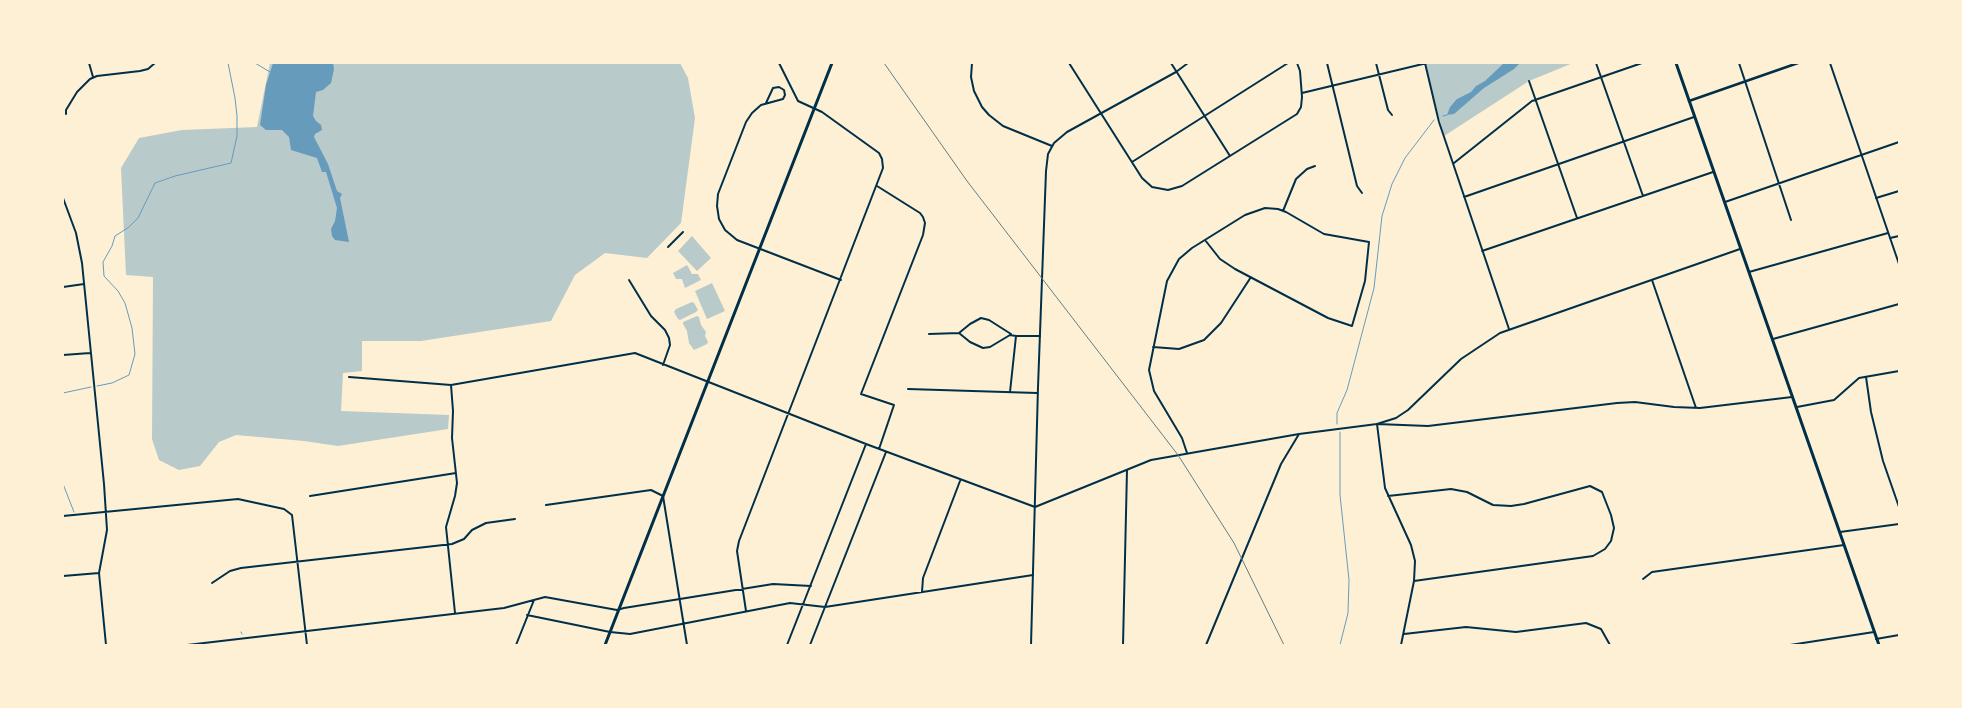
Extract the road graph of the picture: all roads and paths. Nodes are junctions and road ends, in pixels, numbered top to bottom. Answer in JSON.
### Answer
{"nodes":[{"id":1,"x":88,"y":63,"type":"edge"},
{"id":2,"x":155,"y":63,"type":"edge"},
{"id":3,"x":779,"y":63,"type":"edge"},
{"id":4,"x":832,"y":63,"type":"edge"},
{"id":5,"x":972,"y":63,"type":"edge"},
{"id":6,"x":1069,"y":63,"type":"edge"},
{"id":7,"x":1171,"y":63,"type":"edge"},
{"id":8,"x":1188,"y":63,"type":"edge"},
{"id":9,"x":1288,"y":63,"type":"edge"},
{"id":10,"x":1297,"y":63,"type":"edge"},
{"id":11,"x":1327,"y":63,"type":"edge"},
{"id":12,"x":1376,"y":63,"type":"edge"},
{"id":13,"x":1426,"y":63,"type":"edge"},
{"id":14,"x":1596,"y":63,"type":"edge"},
{"id":15,"x":1642,"y":63,"type":"edge"},
{"id":16,"x":1676,"y":63,"type":"edge"},
{"id":17,"x":1739,"y":63,"type":"edge"},
{"id":18,"x":1798,"y":63,"type":"edge"},
{"id":19,"x":1830,"y":63,"type":"edge"},
{"id":20,"x":1176,"y":72,"type":"junction"},
{"id":21,"x":1379,"y":74,"type":"junction"},
{"id":22,"x":93,"y":77,"type":"junction"},
{"id":23,"x":1601,"y":77,"type":"junction"},
{"id":24,"x":1529,"y":81,"type":"dead end"},
{"id":25,"x":1746,"y":81,"type":"junction"},
{"id":26,"x":1333,"y":86,"type":"junction"},
{"id":27,"x":1302,"y":93,"type":"junction"},
{"id":28,"x":1536,"y":99,"type":"junction"},
{"id":29,"x":1689,"y":102,"type":"junction"},
{"id":30,"x":766,"y":103,"type":"junction"},
{"id":31,"x":815,"y":109,"type":"junction"},
{"id":32,"x":1100,"y":113,"type":"junction"},
{"id":33,"x":66,"y":114,"type":"dead end"},
{"id":34,"x":1392,"y":115,"type":"dead end"},
{"id":35,"x":1204,"y":116,"type":"junction"},
{"id":36,"x":1694,"y":117,"type":"junction"},
{"id":37,"x":1624,"y":142,"type":"junction"},
{"id":38,"x":1899,"y":142,"type":"edge"},
{"id":39,"x":1052,"y":146,"type":"junction"},
{"id":40,"x":1861,"y":155,"type":"junction"},
{"id":41,"x":1230,"y":156,"type":"junction"},
{"id":42,"x":1131,"y":162,"type":"junction"},
{"id":43,"x":1453,"y":164,"type":"junction"},
{"id":44,"x":1559,"y":164,"type":"junction"},
{"id":45,"x":1315,"y":166,"type":"dead end"},
{"id":46,"x":1713,"y":172,"type":"junction"},
{"id":47,"x":1779,"y":183,"type":"junction"},
{"id":48,"x":877,"y":186,"type":"junction"},
{"id":49,"x":1899,"y":191,"type":"edge"},
{"id":50,"x":1362,"y":193,"type":"dead end"},
{"id":51,"x":1643,"y":196,"type":"junction"},
{"id":52,"x":1464,"y":197,"type":"junction"},
{"id":53,"x":63,"y":198,"type":"edge"},
{"id":54,"x":1876,"y":198,"type":"junction"},
{"id":55,"x":1724,"y":202,"type":"junction"},
{"id":56,"x":1283,"y":211,"type":"junction"},
{"id":57,"x":1577,"y":218,"type":"junction"},
{"id":58,"x":1791,"y":220,"type":"dead end"},
{"id":59,"x":683,"y":232,"type":"dead end"},
{"id":60,"x":1888,"y":233,"type":"junction"},
{"id":61,"x":1899,"y":236,"type":"edge"},
{"id":62,"x":1890,"y":238,"type":"junction"},
{"id":63,"x":1205,"y":240,"type":"junction"},
{"id":64,"x":668,"y":246,"type":"dead end"},
{"id":65,"x":759,"y":249,"type":"junction"},
{"id":66,"x":1740,"y":249,"type":"junction"},
{"id":67,"x":1482,"y":251,"type":"junction"},
{"id":68,"x":1899,"y":264,"type":"edge"},
{"id":69,"x":1748,"y":272,"type":"junction"},
{"id":70,"x":1251,"y":277,"type":"junction"},
{"id":71,"x":629,"y":280,"type":"dead end"},
{"id":72,"x":840,"y":280,"type":"junction"},
{"id":73,"x":1652,"y":280,"type":"junction"},
{"id":74,"x":84,"y":284,"type":"junction"},
{"id":75,"x":63,"y":287,"type":"edge"},
{"id":76,"x":1899,"y":304,"type":"edge"},
{"id":77,"x":1509,"y":329,"type":"junction"},
{"id":78,"x":959,"y":333,"type":"junction"},
{"id":79,"x":929,"y":334,"type":"dead end"},
{"id":80,"x":1016,"y":336,"type":"junction"},
{"id":81,"x":1040,"y":336,"type":"junction"},
{"id":82,"x":1772,"y":339,"type":"junction"},
{"id":83,"x":1153,"y":347,"type":"junction"},
{"id":84,"x":90,"y":353,"type":"junction"},
{"id":85,"x":63,"y":355,"type":"edge"},
{"id":86,"x":663,"y":365,"type":"junction"},
{"id":87,"x":1899,"y":372,"type":"edge"},
{"id":88,"x":349,"y":377,"type":"dead end"},
{"id":89,"x":1866,"y":377,"type":"junction"},
{"id":90,"x":708,"y":382,"type":"junction"},
{"id":91,"x":451,"y":385,"type":"junction"},
{"id":92,"x":908,"y":390,"type":"dead end"},
{"id":93,"x":1010,"y":392,"type":"junction"},
{"id":94,"x":1038,"y":393,"type":"junction"},
{"id":95,"x":1792,"y":397,"type":"junction"},
{"id":96,"x":1796,"y":407,"type":"junction"},
{"id":97,"x":1696,"y":408,"type":"junction"},
{"id":98,"x":788,"y":414,"type":"junction"},
{"id":99,"x":1377,"y":424,"type":"junction"},
{"id":100,"x":1299,"y":434,"type":"junction"},
{"id":101,"x":866,"y":444,"type":"junction"},
{"id":102,"x":879,"y":449,"type":"junction"},
{"id":103,"x":886,"y":452,"type":"junction"},
{"id":104,"x":1187,"y":453,"type":"junction"},
{"id":105,"x":1127,"y":469,"type":"junction"},
{"id":106,"x":456,"y":473,"type":"junction"},
{"id":107,"x":960,"y":481,"type":"junction"},
{"id":108,"x":310,"y":496,"type":"dead end"},
{"id":109,"x":663,"y":496,"type":"junction"},
{"id":110,"x":1388,"y":496,"type":"junction"},
{"id":111,"x":546,"y":505,"type":"dead end"},
{"id":112,"x":1035,"y":507,"type":"junction"},
{"id":113,"x":1899,"y":507,"type":"edge"},
{"id":114,"x":106,"y":511,"type":"junction"},
{"id":115,"x":63,"y":516,"type":"edge"},
{"id":116,"x":515,"y":519,"type":"dead end"},
{"id":117,"x":1899,"y":524,"type":"edge"},
{"id":118,"x":1840,"y":532,"type":"junction"},
{"id":119,"x":447,"y":545,"type":"junction"},
{"id":120,"x":1844,"y":545,"type":"junction"},
{"id":121,"x":298,"y":561,"type":"junction"},
{"id":122,"x":99,"y":574,"type":"junction"},
{"id":123,"x":1033,"y":575,"type":"junction"},
{"id":124,"x":63,"y":576,"type":"edge"},
{"id":125,"x":1643,"y":579,"type":"dead end"},
{"id":126,"x":1414,"y":581,"type":"junction"},
{"id":127,"x":212,"y":583,"type":"dead end"},
{"id":128,"x":811,"y":586,"type":"junction"},
{"id":129,"x":742,"y":589,"type":"junction"},
{"id":130,"x":922,"y":592,"type":"junction"},
{"id":131,"x":680,"y":599,"type":"junction"},
{"id":132,"x":534,"y":600,"type":"junction"},
{"id":133,"x":803,"y":604,"type":"junction"},
{"id":134,"x":825,"y":606,"type":"junction"},
{"id":135,"x":619,"y":610,"type":"junction"},
{"id":136,"x":746,"y":611,"type":"junction"},
{"id":137,"x":455,"y":613,"type":"junction"},
{"id":138,"x":527,"y":615,"type":"junction"},
{"id":139,"x":685,"y":623,"type":"junction"},
{"id":140,"x":305,"y":632,"type":"junction"},
{"id":141,"x":610,"y":632,"type":"junction"},
{"id":142,"x":1874,"y":632,"type":"junction"},
{"id":143,"x":1404,"y":634,"type":"junction"},
{"id":144,"x":1899,"y":635,"type":"edge"},
{"id":145,"x":1876,"y":639,"type":"junction"},
{"id":146,"x":106,"y":645,"type":"edge"},
{"id":147,"x":187,"y":645,"type":"edge"},
{"id":148,"x":306,"y":645,"type":"edge"},
{"id":149,"x":516,"y":645,"type":"edge"},
{"id":150,"x":605,"y":645,"type":"edge"},
{"id":151,"x":687,"y":645,"type":"edge"},
{"id":152,"x":787,"y":645,"type":"edge"},
{"id":153,"x":810,"y":645,"type":"edge"},
{"id":154,"x":1031,"y":645,"type":"edge"},
{"id":155,"x":1123,"y":645,"type":"edge"},
{"id":156,"x":1206,"y":645,"type":"edge"},
{"id":157,"x":1401,"y":645,"type":"edge"},
{"id":158,"x":1610,"y":645,"type":"edge"},
{"id":159,"x":1790,"y":645,"type":"edge"},
{"id":160,"x":1879,"y":645,"type":"edge"}],
"edges":[{"from":1,"to":22,"type":"street"},
{"from":2,"to":22,"type":"street"},
{"from":3,"to":31,"type":"street"},
{"from":4,"to":31,"type":"main road"},
{"from":5,"to":39,"type":"street"},
{"from":6,"to":32,"type":"street"},
{"from":7,"to":20,"type":"street"},
{"from":8,"to":20,"type":"street"},
{"from":9,"to":35,"type":"street"},
{"from":10,"to":27,"type":"street"},
{"from":11,"to":26,"type":"street"},
{"from":12,"to":21,"type":"street"},
{"from":13,"to":21,"type":"street"},
{"from":13,"to":43,"type":"street"},
{"from":14,"to":23,"type":"street"},
{"from":15,"to":23,"type":"street"},
{"from":16,"to":29,"type":"main road"},
{"from":17,"to":25,"type":"street"},
{"from":18,"to":25,"type":"main road"},
{"from":19,"to":40,"type":"street"},
{"from":20,"to":32,"type":"street"},
{"from":20,"to":35,"type":"street"},
{"from":21,"to":26,"type":"street"},
{"from":21,"to":34,"type":"street"},
{"from":22,"to":33,"type":"street"},
{"from":23,"to":28,"type":"street"},
{"from":23,"to":37,"type":"street"},
{"from":24,"to":28,"type":"street"},
{"from":25,"to":29,"type":"main road"},
{"from":25,"to":47,"type":"street"},
{"from":26,"to":27,"type":"street"},
{"from":26,"to":50,"type":"street"},
{"from":27,"to":41,"type":"street"},
{"from":28,"to":43,"type":"street"},
{"from":28,"to":44,"type":"street"},
{"from":29,"to":36,"type":"main road"},
{"from":30,"to":30,"type":"street"},
{"from":30,"to":65,"type":"street"},
{"from":31,"to":48,"type":"street"},
{"from":31,"to":65,"type":"main road"},
{"from":32,"to":39,"type":"street"},
{"from":32,"to":42,"type":"street"},
{"from":35,"to":41,"type":"street"},
{"from":35,"to":42,"type":"street"},
{"from":36,"to":37,"type":"street"},
{"from":36,"to":46,"type":"main road"},
{"from":37,"to":44,"type":"street"},
{"from":37,"to":51,"type":"street"},
{"from":38,"to":40,"type":"street"},
{"from":39,"to":81,"type":"street"},
{"from":40,"to":47,"type":"street"},
{"from":40,"to":54,"type":"street"},
{"from":41,"to":42,"type":"street"},
{"from":43,"to":52,"type":"street"},
{"from":44,"to":52,"type":"street"},
{"from":44,"to":57,"type":"street"},
{"from":45,"to":56,"type":"street"},
{"from":46,"to":51,"type":"street"},
{"from":46,"to":55,"type":"main road"},
{"from":47,"to":55,"type":"street"},
{"from":47,"to":58,"type":"street"},
{"from":48,"to":72,"type":"street"},
{"from":48,"to":102,"type":"street"},
{"from":49,"to":54,"type":"street"},
{"from":51,"to":57,"type":"street"},
{"from":52,"to":67,"type":"street"},
{"from":53,"to":74,"type":"street"},
{"from":54,"to":60,"type":"street"},
{"from":55,"to":66,"type":"main road"},
{"from":56,"to":63,"type":"street"},
{"from":56,"to":70,"type":"street"},
{"from":57,"to":67,"type":"street"},
{"from":59,"to":64,"type":"street"},
{"from":60,"to":62,"type":"street"},
{"from":60,"to":69,"type":"street"},
{"from":61,"to":62,"type":"street"},
{"from":62,"to":68,"type":"street"},
{"from":63,"to":70,"type":"street"},
{"from":63,"to":83,"type":"street"},
{"from":65,"to":72,"type":"street"},
{"from":65,"to":90,"type":"main road"},
{"from":66,"to":69,"type":"main road"},
{"from":66,"to":73,"type":"street"},
{"from":67,"to":77,"type":"street"},
{"from":69,"to":82,"type":"main road"},
{"from":70,"to":83,"type":"street"},
{"from":71,"to":86,"type":"street"},
{"from":72,"to":98,"type":"street"},
{"from":73,"to":77,"type":"street"},
{"from":73,"to":97,"type":"street"},
{"from":74,"to":75,"type":"street"},
{"from":74,"to":84,"type":"street"},
{"from":76,"to":82,"type":"street"},
{"from":77,"to":99,"type":"street"},
{"from":78,"to":79,"type":"street"},
{"from":78,"to":80,"type":"street"},
{"from":78,"to":80,"type":"street"},
{"from":80,"to":81,"type":"street"},
{"from":80,"to":93,"type":"street"},
{"from":81,"to":94,"type":"street"},
{"from":82,"to":95,"type":"main road"},
{"from":83,"to":104,"type":"street"},
{"from":84,"to":85,"type":"street"},
{"from":84,"to":114,"type":"street"},
{"from":86,"to":90,"type":"street"},
{"from":86,"to":91,"type":"street"},
{"from":87,"to":89,"type":"street"},
{"from":88,"to":91,"type":"street"},
{"from":89,"to":96,"type":"street"},
{"from":89,"to":113,"type":"street"},
{"from":90,"to":98,"type":"street"},
{"from":90,"to":109,"type":"main road"},
{"from":91,"to":106,"type":"street"},
{"from":92,"to":93,"type":"street"},
{"from":93,"to":94,"type":"street"},
{"from":94,"to":112,"type":"street"},
{"from":95,"to":96,"type":"main road"},
{"from":95,"to":97,"type":"street"},
{"from":96,"to":118,"type":"main road"},
{"from":97,"to":99,"type":"street"},
{"from":98,"to":101,"type":"street"},
{"from":98,"to":129,"type":"street"},
{"from":99,"to":100,"type":"street"},
{"from":99,"to":110,"type":"street"},
{"from":100,"to":104,"type":"street"},
{"from":100,"to":156,"type":"street"},
{"from":101,"to":102,"type":"street"},
{"from":101,"to":128,"type":"street"},
{"from":102,"to":103,"type":"street"},
{"from":103,"to":107,"type":"street"},
{"from":103,"to":134,"type":"street"},
{"from":104,"to":105,"type":"street"},
{"from":105,"to":112,"type":"street"},
{"from":105,"to":155,"type":"street"},
{"from":106,"to":108,"type":"street"},
{"from":106,"to":119,"type":"street"},
{"from":107,"to":112,"type":"street"},
{"from":107,"to":130,"type":"street"},
{"from":109,"to":111,"type":"street"},
{"from":109,"to":131,"type":"street"},
{"from":109,"to":135,"type":"main road"},
{"from":110,"to":126,"type":"street"},
{"from":110,"to":126,"type":"street"},
{"from":112,"to":123,"type":"street"},
{"from":114,"to":115,"type":"street"},
{"from":114,"to":121,"type":"street"},
{"from":114,"to":122,"type":"street"},
{"from":116,"to":119,"type":"street"},
{"from":117,"to":118,"type":"street"},
{"from":118,"to":120,"type":"main road"},
{"from":119,"to":121,"type":"street"},
{"from":119,"to":137,"type":"street"},
{"from":120,"to":125,"type":"street"},
{"from":120,"to":142,"type":"main road"},
{"from":121,"to":127,"type":"street"},
{"from":121,"to":140,"type":"street"},
{"from":122,"to":124,"type":"street"},
{"from":122,"to":146,"type":"street"},
{"from":123,"to":130,"type":"street"},
{"from":123,"to":154,"type":"street"},
{"from":126,"to":143,"type":"street"},
{"from":128,"to":129,"type":"street"},
{"from":128,"to":133,"type":"street"},
{"from":129,"to":131,"type":"street"},
{"from":129,"to":136,"type":"street"},
{"from":130,"to":134,"type":"street"},
{"from":131,"to":135,"type":"street"},
{"from":131,"to":139,"type":"street"},
{"from":132,"to":135,"type":"street"},
{"from":132,"to":137,"type":"street"},
{"from":132,"to":138,"type":"street"},
{"from":133,"to":134,"type":"street"},
{"from":133,"to":136,"type":"street"},
{"from":133,"to":152,"type":"street"},
{"from":134,"to":153,"type":"street"},
{"from":135,"to":141,"type":"main road"},
{"from":136,"to":139,"type":"street"},
{"from":137,"to":140,"type":"street"},
{"from":138,"to":141,"type":"street"},
{"from":138,"to":149,"type":"street"},
{"from":139,"to":141,"type":"street"},
{"from":139,"to":151,"type":"street"},
{"from":140,"to":147,"type":"street"},
{"from":140,"to":148,"type":"street"},
{"from":141,"to":150,"type":"main road"},
{"from":142,"to":145,"type":"main road"},
{"from":142,"to":159,"type":"street"},
{"from":143,"to":157,"type":"street"},
{"from":143,"to":158,"type":"street"},
{"from":144,"to":145,"type":"street"},
{"from":145,"to":160,"type":"main road"}]}
